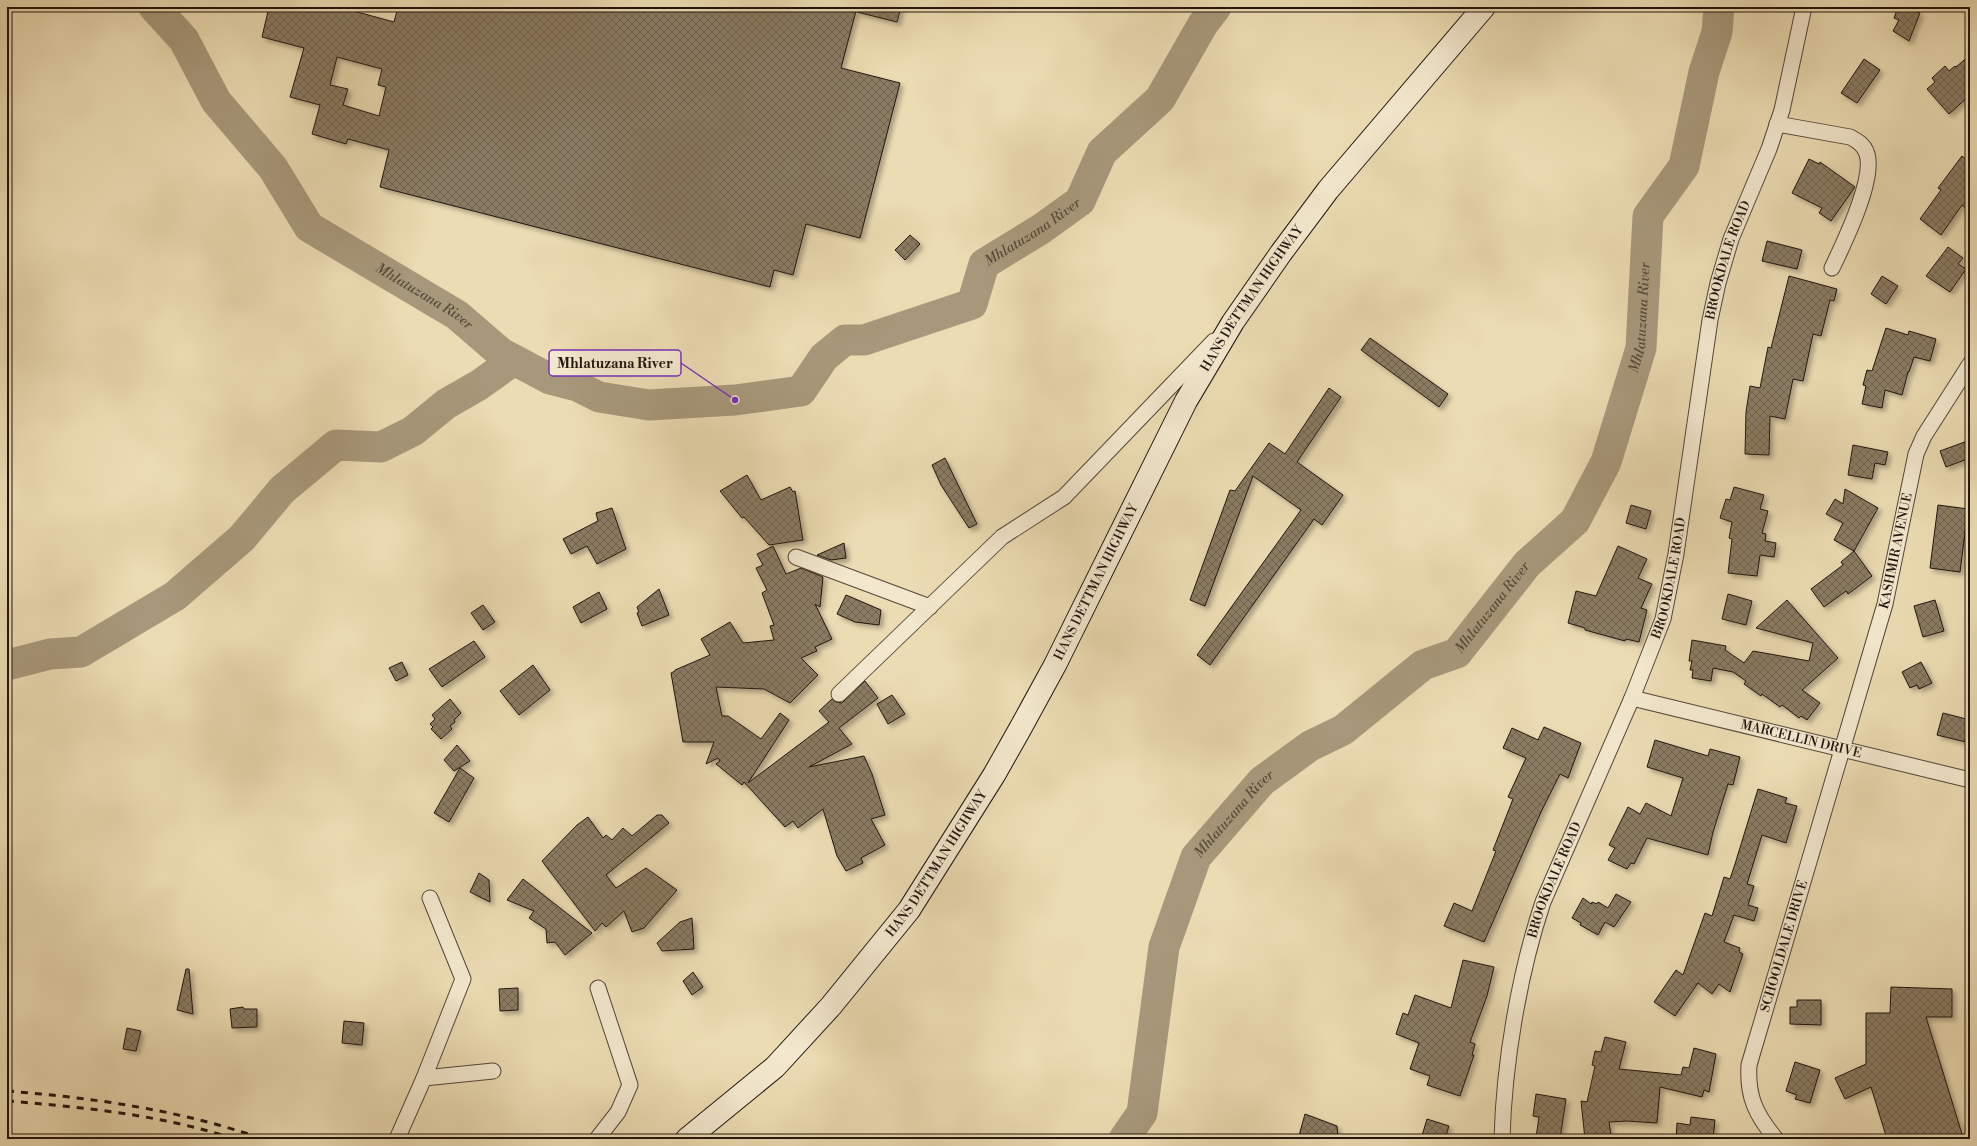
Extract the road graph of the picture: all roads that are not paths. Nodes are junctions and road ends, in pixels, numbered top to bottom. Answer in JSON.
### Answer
{"nodes":[{"id":1,"x":1484,"y":7,"type":"edge"},
{"id":2,"x":1804,"y":7,"type":"edge"},
{"id":3,"x":1777,"y":124,"type":"junction"},
{"id":4,"x":1832,"y":268,"type":"dead end"},
{"id":5,"x":1233,"y":322,"type":"junction"},
{"id":6,"x":1967,"y":372,"type":"edge"},
{"id":7,"x":796,"y":557,"type":"dead end"},
{"id":8,"x":930,"y":607,"type":"junction"},
{"id":9,"x":839,"y":694,"type":"dead end"},
{"id":10,"x":1632,"y":698,"type":"junction"},
{"id":11,"x":1843,"y":749,"type":"junction"},
{"id":12,"x":1970,"y":780,"type":"edge"},
{"id":13,"x":430,"y":898,"type":"dead end"},
{"id":14,"x":598,"y":988,"type":"dead end"},
{"id":15,"x":493,"y":1071,"type":"dead end"},
{"id":16,"x":424,"y":1078,"type":"junction"},
{"id":17,"x":397,"y":1139,"type":"edge"},
{"id":18,"x":596,"y":1139,"type":"edge"},
{"id":19,"x":687,"y":1139,"type":"edge"},
{"id":20,"x":1502,"y":1139,"type":"edge"},
{"id":21,"x":1776,"y":1139,"type":"edge"}],
"edges":[{"from":1,"to":5,"type":"street","name":"HANS DETTMAN HIGHWAY"},
{"from":2,"to":3,"type":"street","name":"BROOKDALE ROAD"},
{"from":3,"to":4,"type":"street"},
{"from":3,"to":10,"type":"street","name":"BROOKDALE ROAD"},
{"from":5,"to":8,"type":"street"},
{"from":5,"to":19,"type":"street","name":"HANS DETTMAN HIGHWAY"},
{"from":6,"to":11,"type":"street","name":"KASHMIR AVENUE"},
{"from":7,"to":8,"type":"street"},
{"from":8,"to":9,"type":"street"},
{"from":10,"to":11,"type":"street","name":"MARCELLIN DRIVE"},
{"from":10,"to":20,"type":"street","name":"BROOKDALE ROAD"},
{"from":11,"to":12,"type":"street","name":"MARCELLIN DRIVE"},
{"from":11,"to":21,"type":"street","name":"SCHOOLDALE DRIVE"},
{"from":13,"to":16,"type":"street"},
{"from":14,"to":18,"type":"street"},
{"from":15,"to":16,"type":"street"},
{"from":16,"to":17,"type":"street"}]}
